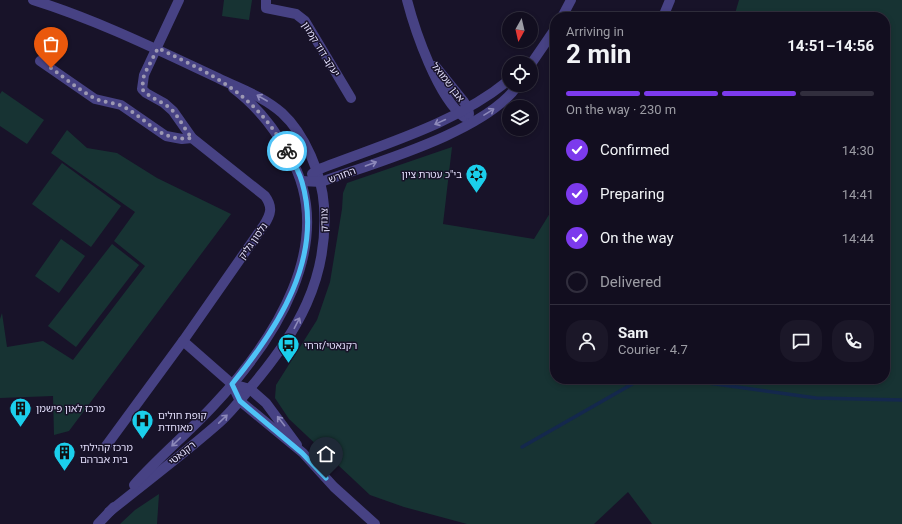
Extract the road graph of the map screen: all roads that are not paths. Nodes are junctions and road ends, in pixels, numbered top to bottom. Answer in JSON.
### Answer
{"nodes":[{"id":1,"x":33,"y":0,"type":"edge"},
{"id":2,"x":38,"y":0,"type":"edge"},
{"id":3,"x":179,"y":0,"type":"edge"},
{"id":4,"x":266,"y":0,"type":"edge"},
{"id":5,"x":407,"y":0,"type":"edge"},
{"id":6,"x":571,"y":0,"type":"edge"},
{"id":7,"x":670,"y":0,"type":"edge"},
{"id":8,"x":48,"y":5,"type":"junction"},
{"id":9,"x":565,"y":12,"type":"edge"},
{"id":10,"x":666,"y":12,"type":"edge"},
{"id":11,"x":550,"y":36,"type":"edge"},
{"id":12,"x":158,"y":48,"type":"junction"},
{"id":13,"x":424,"y":51,"type":"junction"},
{"id":14,"x":537,"y":56,"type":"edge"},
{"id":15,"x":40,"y":61,"type":"dead end"},
{"id":16,"x":220,"y":79,"type":"junction"},
{"id":17,"x":502,"y":85,"type":"edge"},
{"id":18,"x":511,"y":92,"type":"edge"},
{"id":19,"x":351,"y":98,"type":"dead end"},
{"id":20,"x":468,"y":108,"type":"junction"},
{"id":21,"x":458,"y":113,"type":"junction"},
{"id":22,"x":471,"y":123,"type":"junction"},
{"id":23,"x":192,"y":138,"type":"junction"},
{"id":24,"x":317,"y":170,"type":"junction"},
{"id":25,"x":302,"y":181,"type":"junction"},
{"id":26,"x":321,"y":182,"type":"junction"},
{"id":27,"x":183,"y":341,"type":"junction"},
{"id":28,"x":232,"y":384,"type":"junction"},
{"id":29,"x":250,"y":388,"type":"junction"},
{"id":30,"x":240,"y":401,"type":"junction"},
{"id":31,"x":106,"y":446,"type":"dead end"},
{"id":32,"x":302,"y":453,"type":"junction"},
{"id":33,"x":109,"y":512,"type":"junction"},
{"id":34,"x":98,"y":524,"type":"edge"},
{"id":35,"x":375,"y":524,"type":"edge"}],
"edges":[{"from":1,"to":8,"type":"street","name":"צונדק"},
{"from":2,"to":8,"type":"street","name":"צונדק"},
{"from":3,"to":12,"type":"street"},
{"from":4,"to":19,"type":"street","name":"יעקב דוד קמזון"},
{"from":5,"to":13,"type":"street","name":"אבן שמואל"},
{"from":6,"to":9,"type":"street"},
{"from":7,"to":10,"type":"street"},
{"from":8,"to":12,"type":"street","name":"צונדק"},
{"from":11,"to":14,"type":"street"},
{"from":12,"to":16,"type":"street","name":"צונדק"},
{"from":12,"to":23,"type":"street","name":"נלסון גליק"},
{"from":13,"to":20,"type":"street","name":"אבן שמואל"},
{"from":13,"to":21,"type":"street","name":"אבן שמואל"},
{"from":15,"to":23,"type":"street"},
{"from":24,"to":16,"type":"street","name":"צונדק","one_way":true},
{"from":16,"to":25,"type":"street","name":"צונדק"},
{"from":17,"to":20,"type":"street","name":"החורש"},
{"from":22,"to":18,"type":"street","name":"החורש","one_way":true},
{"from":20,"to":21,"type":"street","name":"החורש"},
{"from":20,"to":22,"type":"street","name":"אבן שמואל"},
{"from":21,"to":22,"type":"street","name":"אבן שמואל"},
{"from":21,"to":24,"type":"street","name":"החורש","one_way":true},
{"from":26,"to":22,"type":"street","name":"החורש","one_way":true},
{"from":23,"to":27,"type":"street","name":"נלסון גליק"},
{"from":24,"to":25,"type":"street","name":"החורש"},
{"from":24,"to":26,"type":"street","name":"צונדק"},
{"from":25,"to":26,"type":"street","name":"החורש"},
{"from":25,"to":28,"type":"street","name":"צונדק"},
{"from":29,"to":26,"type":"street","name":"צונדק","one_way":true},
{"from":27,"to":28,"type":"street"},
{"from":27,"to":31,"type":"street","name":"נלסון גליק"},
{"from":28,"to":29,"type":"street"},
{"from":28,"to":30,"type":"street"},
{"from":28,"to":33,"type":"street","name":"רקנאטי","one_way":true},
{"from":29,"to":30,"type":"street","name":"רקנאטי"},
{"from":32,"to":29,"type":"street","one_way":true},
{"from":30,"to":32,"type":"street"},
{"from":33,"to":30,"type":"street","name":"רקנאטי","one_way":true},
{"from":32,"to":35,"type":"street"},
{"from":33,"to":34,"type":"street","name":"רקנאטי"}]}
